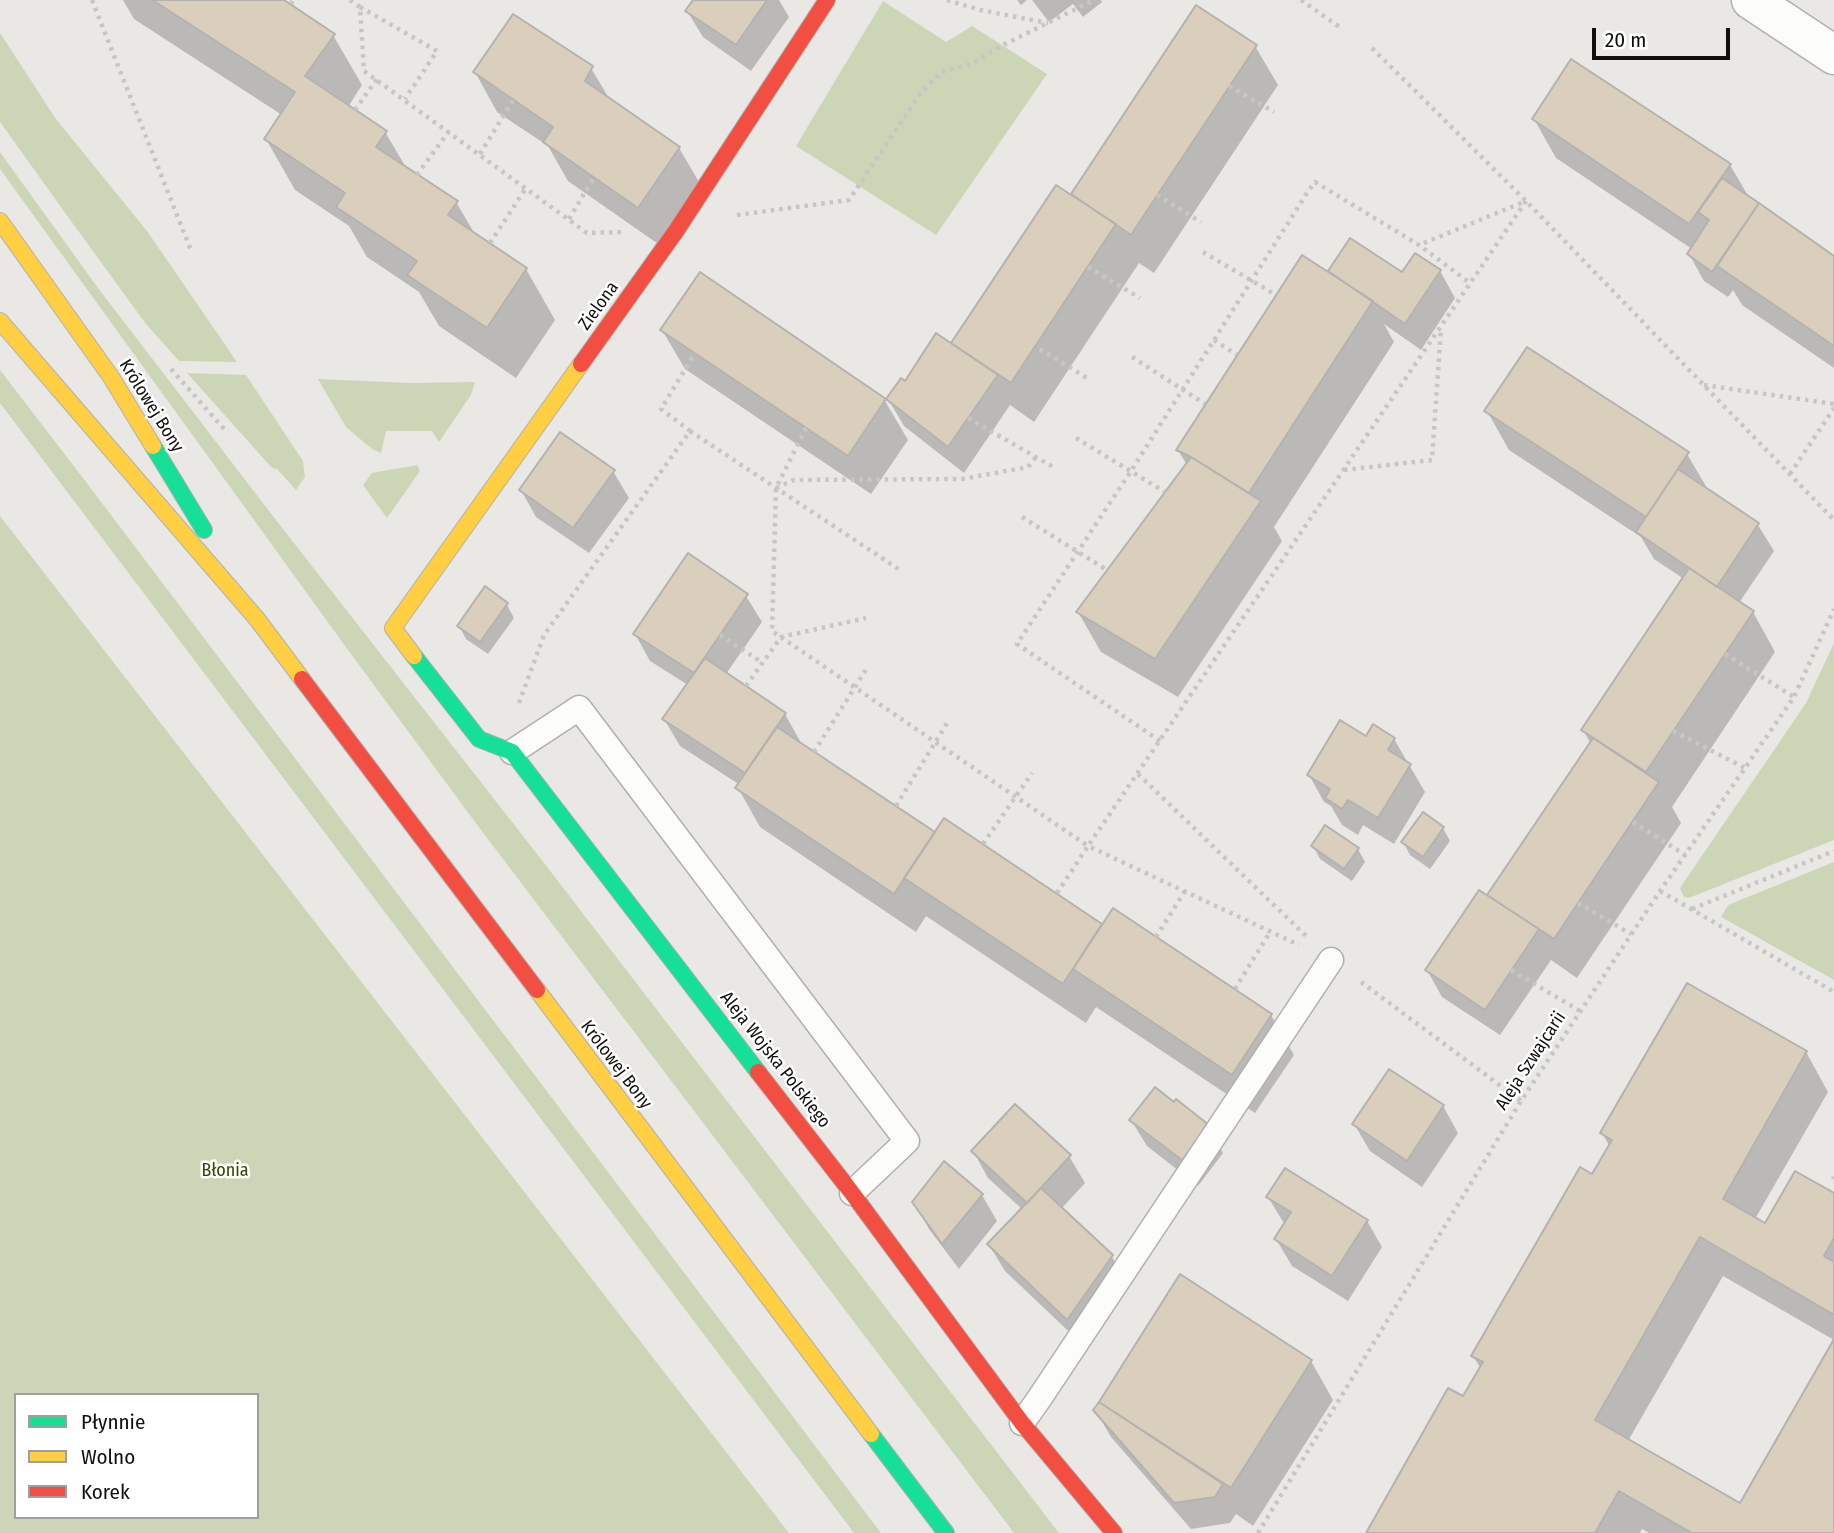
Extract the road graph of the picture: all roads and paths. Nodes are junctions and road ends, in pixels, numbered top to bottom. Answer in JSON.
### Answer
{"nodes":[{"id":1,"x":92,"y":0,"type":"edge"},
{"id":2,"x":350,"y":0,"type":"edge"},
{"id":3,"x":827,"y":0,"type":"edge"},
{"id":4,"x":947,"y":0,"type":"edge"},
{"id":5,"x":1094,"y":0,"type":"edge"},
{"id":6,"x":1301,"y":0,"type":"edge"},
{"id":7,"x":1751,"y":0,"type":"edge"},
{"id":8,"x":360,"y":6,"type":"junction"},
{"id":9,"x":1049,"y":23,"type":"junction"},
{"id":10,"x":1341,"y":28,"type":"dead end"},
{"id":11,"x":1372,"y":48,"type":"dead end"},
{"id":12,"x":1834,"y":55,"type":"edge"},
{"id":13,"x":377,"y":79,"type":"junction"},
{"id":14,"x":1229,"y":86,"type":"dead end"},
{"id":15,"x":405,"y":99,"type":"junction"},
{"id":16,"x":513,"y":100,"type":"dead end"},
{"id":17,"x":355,"y":110,"type":"dead end"},
{"id":18,"x":1275,"y":112,"type":"dead end"},
{"id":19,"x":449,"y":131,"type":"junction"},
{"id":20,"x":480,"y":154,"type":"junction"},
{"id":21,"x":417,"y":174,"type":"dead end"},
{"id":22,"x":594,"y":177,"type":"dead end"},
{"id":23,"x":526,"y":188,"type":"junction"},
{"id":24,"x":1157,"y":195,"type":"dead end"},
{"id":25,"x":1526,"y":201,"type":"junction"},
{"id":26,"x":733,"y":217,"type":"dead end"},
{"id":27,"x":569,"y":219,"type":"junction"},
{"id":28,"x":0,"y":221,"type":"edge"},
{"id":29,"x":1201,"y":222,"type":"dead end"},
{"id":30,"x":625,"y":232,"type":"dead end"},
{"id":31,"x":490,"y":243,"type":"dead end"},
{"id":32,"x":1419,"y":246,"type":"junction"},
{"id":33,"x":1203,"y":252,"type":"dead end"},
{"id":34,"x":192,"y":253,"type":"dead end"},
{"id":35,"x":1088,"y":267,"type":"dead end"},
{"id":36,"x":1251,"y":281,"type":"junction"},
{"id":37,"x":1471,"y":283,"type":"junction"},
{"id":38,"x":1276,"y":295,"type":"dead end"},
{"id":39,"x":1140,"y":299,"type":"dead end"},
{"id":40,"x":0,"y":321,"type":"edge"},
{"id":41,"x":1441,"y":327,"type":"junction"},
{"id":42,"x":1214,"y":340,"type":"junction"},
{"id":43,"x":1040,"y":349,"type":"dead end"},
{"id":44,"x":695,"y":354,"type":"dead end"},
{"id":45,"x":1237,"y":355,"type":"dead end"},
{"id":46,"x":1132,"y":357,"type":"dead end"},
{"id":47,"x":171,"y":369,"type":"dead end"},
{"id":48,"x":1087,"y":378,"type":"dead end"},
{"id":49,"x":1704,"y":385,"type":"junction"},
{"id":50,"x":1182,"y":390,"type":"junction"},
{"id":51,"x":1205,"y":404,"type":"dead end"},
{"id":52,"x":1834,"y":406,"type":"edge"},
{"id":53,"x":968,"y":418,"type":"dead end"},
{"id":54,"x":806,"y":428,"type":"dead end"},
{"id":55,"x":224,"y":429,"type":"dead end"},
{"id":56,"x":690,"y":431,"type":"junction"},
{"id":57,"x":1076,"y":438,"type":"dead end"},
{"id":58,"x":1036,"y":457,"type":"junction"},
{"id":59,"x":1055,"y":468,"type":"dead end"},
{"id":60,"x":1344,"y":470,"type":"junction"},
{"id":61,"x":1131,"y":471,"type":"junction"},
{"id":62,"x":1790,"y":474,"type":"junction"},
{"id":63,"x":776,"y":488,"type":"junction"},
{"id":64,"x":1165,"y":492,"type":"dead end"},
{"id":65,"x":1022,"y":517,"type":"dead end"},
{"id":66,"x":1834,"y":520,"type":"edge"},
{"id":67,"x":1078,"y":552,"type":"junction"},
{"id":68,"x":900,"y":570,"type":"dead end"},
{"id":69,"x":1107,"y":570,"type":"dead end"},
{"id":70,"x":1834,"y":609,"type":"edge"},
{"id":71,"x":866,"y":618,"type":"dead end"},
{"id":72,"x":257,"y":619,"type":"junction"},
{"id":73,"x":720,"y":635,"type":"dead end"},
{"id":74,"x":782,"y":637,"type":"junction"},
{"id":75,"x":1725,"y":654,"type":"dead end"},
{"id":76,"x":763,"y":663,"type":"junction"},
{"id":77,"x":867,"y":668,"type":"dead end"},
{"id":78,"x":747,"y":686,"type":"dead end"},
{"id":79,"x":854,"y":686,"type":"junction"},
{"id":80,"x":1794,"y":697,"type":"junction"},
{"id":81,"x":516,"y":711,"type":"dead end"},
{"id":82,"x":949,"y":720,"type":"dead end"},
{"id":83,"x":1673,"y":731,"type":"dead end"},
{"id":84,"x":1160,"y":741,"type":"junction"},
{"id":85,"x":936,"y":742,"type":"junction"},
{"id":86,"x":512,"y":752,"type":"junction"},
{"id":87,"x":814,"y":752,"type":"dead end"},
{"id":88,"x":1745,"y":768,"type":"junction"},
{"id":89,"x":1032,"y":773,"type":"dead end"},
{"id":90,"x":1015,"y":796,"type":"junction"},
{"id":91,"x":897,"y":806,"type":"dead end"},
{"id":92,"x":1633,"y":821,"type":"dead end"},
{"id":93,"x":983,"y":844,"type":"dead end"},
{"id":94,"x":1088,"y":846,"type":"junction"},
{"id":95,"x":1834,"y":851,"type":"edge"},
{"id":96,"x":1685,"y":855,"type":"junction"},
{"id":97,"x":1185,"y":891,"type":"junction"},
{"id":98,"x":1660,"y":891,"type":"junction"},
{"id":99,"x":1057,"y":893,"type":"dead end"},
{"id":100,"x":1578,"y":903,"type":"dead end"},
{"id":101,"x":1692,"y":909,"type":"junction"},
{"id":102,"x":1270,"y":932,"type":"junction"},
{"id":103,"x":1632,"y":934,"type":"junction"},
{"id":104,"x":1156,"y":937,"type":"dead end"},
{"id":105,"x":1331,"y":960,"type":"joint"},
{"id":106,"x":1511,"y":970,"type":"dead end"},
{"id":107,"x":1235,"y":989,"type":"dead end"},
{"id":108,"x":1834,"y":992,"type":"edge"},
{"id":109,"x":1580,"y":1011,"type":"junction"},
{"id":110,"x":852,"y":1193,"type":"junction"},
{"id":111,"x":1022,"y":1423,"type":"junction"},
{"id":112,"x":946,"y":1533,"type":"edge"},
{"id":113,"x":1114,"y":1533,"type":"edge"},
{"id":114,"x":1258,"y":1533,"type":"edge"}],
"edges":[{"from":1,"to":34,"type":"path"},
{"from":2,"to":8,"type":"path"},
{"from":3,"to":86,"type":"main road","name":"Zielona"},
{"from":4,"to":9,"type":"path"},
{"from":5,"to":9,"type":"path"},
{"from":6,"to":10,"type":"path"},
{"from":7,"to":12,"type":"street"},
{"from":8,"to":13,"type":"path"},
{"from":8,"to":15,"type":"path"},
{"from":9,"to":26,"type":"path"},
{"from":11,"to":25,"type":"path"},
{"from":13,"to":15,"type":"path"},
{"from":13,"to":17,"type":"path"},
{"from":14,"to":18,"type":"path"},
{"from":15,"to":19,"type":"path"},
{"from":16,"to":20,"type":"path"},
{"from":19,"to":20,"type":"path"},
{"from":19,"to":21,"type":"path"},
{"from":20,"to":23,"type":"path"},
{"from":22,"to":27,"type":"path"},
{"from":23,"to":27,"type":"path"},
{"from":23,"to":31,"type":"path"},
{"from":24,"to":29,"type":"path"},
{"from":25,"to":32,"type":"path"},
{"from":25,"to":37,"type":"path"},
{"from":25,"to":49,"type":"path"},
{"from":27,"to":30,"type":"path"},
{"from":28,"to":72,"type":"main road","name":"Królowej Bony"},
{"from":32,"to":36,"type":"path"},
{"from":32,"to":37,"type":"path"},
{"from":33,"to":36,"type":"path"},
{"from":35,"to":39,"type":"path"},
{"from":36,"to":38,"type":"path"},
{"from":36,"to":42,"type":"path"},
{"from":37,"to":41,"type":"path"},
{"from":40,"to":72,"type":"main road","name":"Królowej Bony"},
{"from":41,"to":60,"type":"path"},
{"from":41,"to":60,"type":"path"},
{"from":42,"to":45,"type":"path"},
{"from":42,"to":50,"type":"path"},
{"from":43,"to":48,"type":"path"},
{"from":44,"to":56,"type":"path"},
{"from":46,"to":50,"type":"path"},
{"from":47,"to":55,"type":"path"},
{"from":49,"to":52,"type":"path"},
{"from":49,"to":62,"type":"path"},
{"from":50,"to":51,"type":"path"},
{"from":50,"to":61,"type":"path"},
{"from":52,"to":62,"type":"path"},
{"from":53,"to":58,"type":"path"},
{"from":54,"to":63,"type":"path"},
{"from":56,"to":63,"type":"path"},
{"from":56,"to":81,"type":"path"},
{"from":57,"to":61,"type":"path"},
{"from":58,"to":59,"type":"path"},
{"from":58,"to":63,"type":"path"},
{"from":60,"to":84,"type":"path"},
{"from":61,"to":64,"type":"path"},
{"from":61,"to":67,"type":"path"},
{"from":62,"to":66,"type":"path"},
{"from":63,"to":68,"type":"path"},
{"from":63,"to":74,"type":"path"},
{"from":65,"to":67,"type":"path"},
{"from":67,"to":69,"type":"path"},
{"from":67,"to":84,"type":"path"},
{"from":70,"to":80,"type":"path","name":"Aleja Szwajcarii"},
{"from":71,"to":74,"type":"path"},
{"from":72,"to":112,"type":"main road","name":"Królowej Bony"},
{"from":73,"to":76,"type":"path"},
{"from":74,"to":76,"type":"path"},
{"from":74,"to":79,"type":"path"},
{"from":75,"to":80,"type":"path"},
{"from":76,"to":78,"type":"path"},
{"from":77,"to":79,"type":"path"},
{"from":79,"to":85,"type":"path"},
{"from":79,"to":87,"type":"path"},
{"from":80,"to":88,"type":"path","name":"Aleja Szwajcarii"},
{"from":82,"to":85,"type":"path"},
{"from":83,"to":88,"type":"path"},
{"from":84,"to":94,"type":"path"},
{"from":85,"to":90,"type":"path"},
{"from":85,"to":91,"type":"path"},
{"from":86,"to":110,"type":"main road","name":"Aleja Wojska Polskiego"},
{"from":86,"to":110,"type":"lane"},
{"from":88,"to":96,"type":"path","name":"Aleja Szwajcarii"},
{"from":89,"to":90,"type":"path"},
{"from":90,"to":93,"type":"path"},
{"from":90,"to":94,"type":"path"},
{"from":92,"to":96,"type":"path"},
{"from":94,"to":97,"type":"path"},
{"from":94,"to":99,"type":"path"},
{"from":95,"to":101,"type":"path"},
{"from":96,"to":98,"type":"path","name":"Aleja Szwajcarii"},
{"from":97,"to":102,"type":"path"},
{"from":97,"to":104,"type":"path"},
{"from":98,"to":101,"type":"path"},
{"from":98,"to":103,"type":"path","name":"Aleja Szwajcarii"},
{"from":100,"to":103,"type":"path"},
{"from":101,"to":108,"type":"path"},
{"from":102,"to":105,"type":"path"},
{"from":102,"to":107,"type":"path"},
{"from":103,"to":109,"type":"path","name":"Aleja Szwajcarii"},
{"from":105,"to":111,"type":"lane"},
{"from":106,"to":109,"type":"path"},
{"from":109,"to":114,"type":"path","name":"Aleja Szwajcarii"},
{"from":110,"to":111,"type":"main road","name":"Aleja Wojska Polskiego"},
{"from":111,"to":113,"type":"main road","name":"Aleja Wojska Polskiego"}]}
